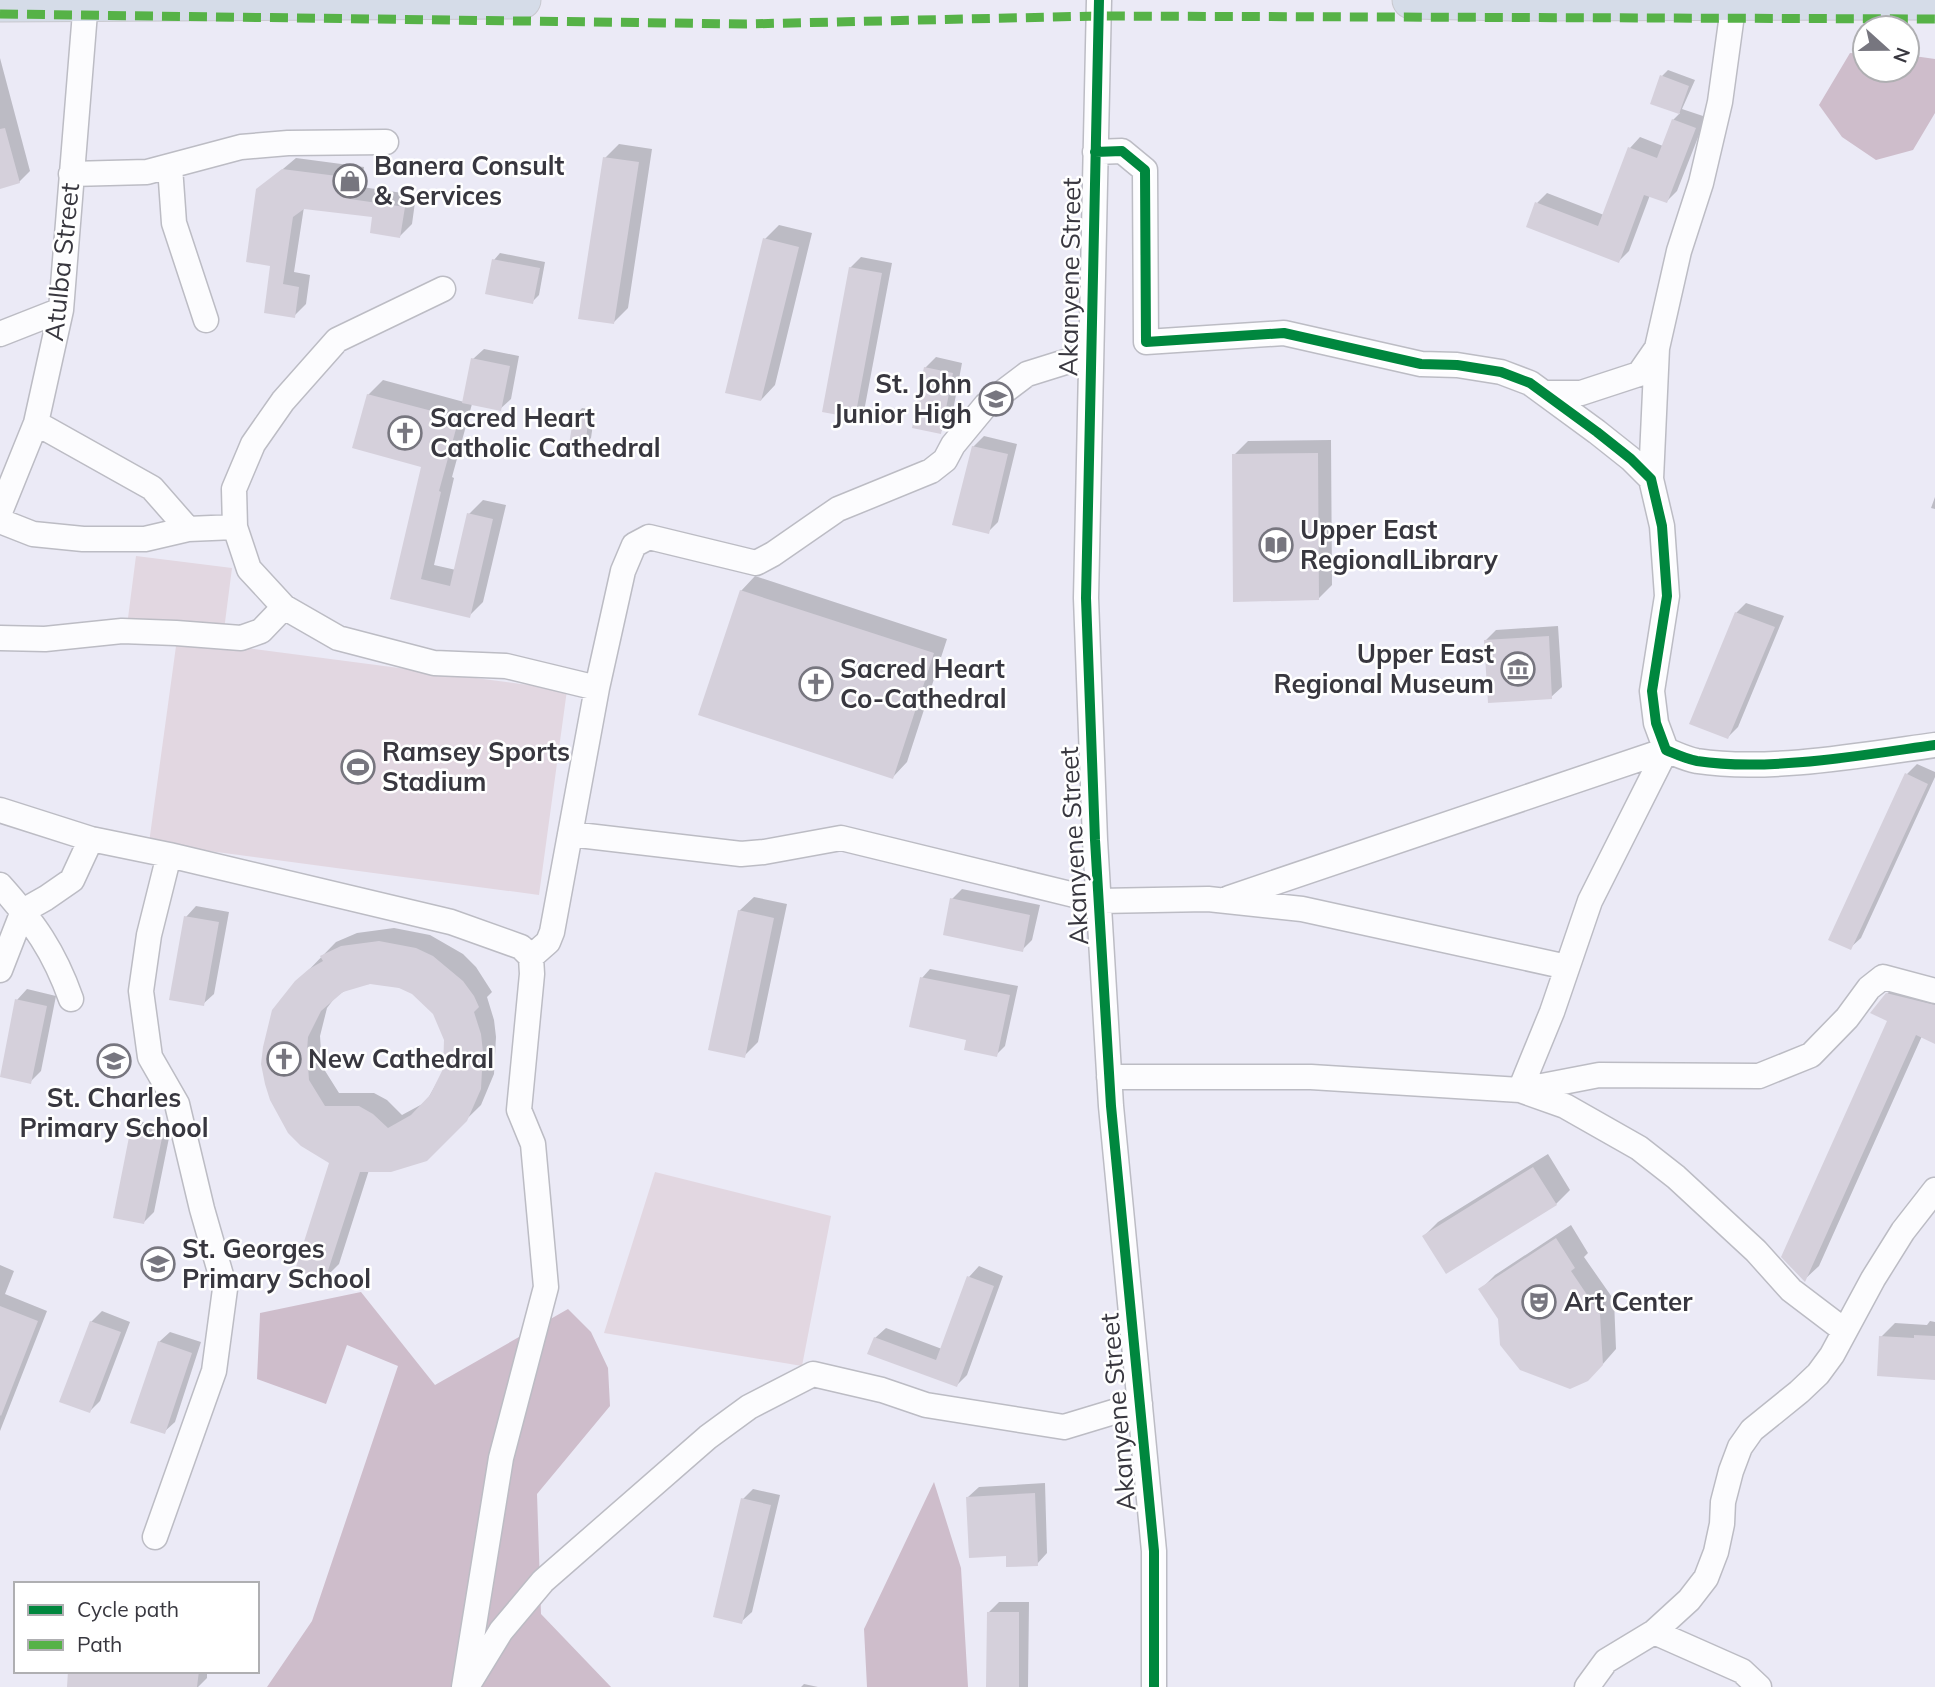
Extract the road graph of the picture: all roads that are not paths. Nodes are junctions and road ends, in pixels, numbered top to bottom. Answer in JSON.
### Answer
{"nodes":[{"id":1,"x":522,"y":0,"type":"edge"},
{"id":2,"x":1099,"y":0,"type":"edge"},
{"id":3,"x":1411,"y":0,"type":"edge"},
{"id":4,"x":1734,"y":0,"type":"edge"},
{"id":5,"x":1935,"y":1,"type":"edge"},
{"id":6,"x":70,"y":2,"type":"edge"},
{"id":7,"x":0,"y":3,"type":"edge"},
{"id":8,"x":386,"y":142,"type":"dead end"},
{"id":9,"x":1095,"y":152,"type":"junction"},
{"id":10,"x":170,"y":167,"type":"junction"},
{"id":11,"x":71,"y":174,"type":"junction"},
{"id":12,"x":443,"y":289,"type":"dead end"},
{"id":13,"x":61,"y":310,"type":"junction"},
{"id":14,"x":206,"y":320,"type":"dead end"},
{"id":15,"x":0,"y":334,"type":"edge"},
{"id":16,"x":1657,"y":348,"type":"junction"},
{"id":17,"x":1091,"y":354,"type":"junction"},
{"id":18,"x":1545,"y":393,"type":"junction"},
{"id":19,"x":36,"y":423,"type":"junction"},
{"id":20,"x":1651,"y":479,"type":"junction"},
{"id":21,"x":0,"y":512,"type":"edge"},
{"id":22,"x":0,"y":521,"type":"edge"},
{"id":23,"x":235,"y":527,"type":"junction"},
{"id":24,"x":188,"y":529,"type":"junction"},
{"id":25,"x":284,"y":607,"type":"junction"},
{"id":26,"x":0,"y":638,"type":"edge"},
{"id":27,"x":597,"y":688,"type":"junction"},
{"id":28,"x":1935,"y":745,"type":"edge"},
{"id":29,"x":1666,"y":750,"type":"junction"},
{"id":30,"x":0,"y":810,"type":"edge"},
{"id":31,"x":570,"y":834,"type":"junction"},
{"id":32,"x":91,"y":839,"type":"junction"},
{"id":33,"x":169,"y":855,"type":"junction"},
{"id":34,"x":0,"y":885,"type":"edge"},
{"id":35,"x":1221,"y":900,"type":"junction"},
{"id":36,"x":1099,"y":901,"type":"junction"},
{"id":37,"x":23,"y":911,"type":"junction"},
{"id":38,"x":531,"y":957,"type":"junction"},
{"id":39,"x":1567,"y":967,"type":"junction"},
{"id":40,"x":0,"y":970,"type":"edge"},
{"id":41,"x":1935,"y":991,"type":"edge"},
{"id":42,"x":71,"y":999,"type":"dead end"},
{"id":43,"x":1109,"y":1077,"type":"junction"},
{"id":44,"x":1520,"y":1090,"type":"junction"},
{"id":45,"x":1935,"y":1190,"type":"edge"},
{"id":46,"x":1845,"y":1331,"type":"junction"},
{"id":47,"x":1140,"y":1404,"type":"junction"},
{"id":48,"x":155,"y":1537,"type":"dead end"},
{"id":49,"x":1654,"y":1632,"type":"junction"},
{"id":50,"x":466,"y":1687,"type":"edge"},
{"id":51,"x":1154,"y":1687,"type":"edge"},
{"id":52,"x":1587,"y":1687,"type":"edge"},
{"id":53,"x":1759,"y":1687,"type":"edge"}],
"edges":[{"from":1,"to":6,"type":"highway"},
{"from":2,"to":9,"type":"street","name":"Akanyene Street"},
{"from":3,"to":4,"type":"highway"},
{"from":4,"to":5,"type":"highway"},
{"from":4,"to":16,"type":"street"},
{"from":6,"to":7,"type":"highway"},
{"from":6,"to":11,"type":"street","name":"Atulba Street"},
{"from":8,"to":10,"type":"street"},
{"from":9,"to":17,"type":"street","name":"Akanyene Street"},
{"from":9,"to":18,"type":"street"},
{"from":10,"to":11,"type":"street"},
{"from":10,"to":14,"type":"street"},
{"from":11,"to":13,"type":"street","name":"Atulba Street"},
{"from":12,"to":23,"type":"street"},
{"from":13,"to":15,"type":"street"},
{"from":13,"to":19,"type":"street","name":"Atulba Street"},
{"from":16,"to":18,"type":"street"},
{"from":16,"to":20,"type":"street"},
{"from":17,"to":27,"type":"street"},
{"from":17,"to":36,"type":"street","name":"Akanyene Street"},
{"from":18,"to":20,"type":"street"},
{"from":19,"to":21,"type":"street","name":"Atulba Street"},
{"from":19,"to":24,"type":"street"},
{"from":20,"to":29,"type":"street"},
{"from":22,"to":24,"type":"street"},
{"from":23,"to":24,"type":"street"},
{"from":23,"to":25,"type":"street"},
{"from":25,"to":26,"type":"street"},
{"from":25,"to":27,"type":"street"},
{"from":27,"to":31,"type":"street"},
{"from":28,"to":29,"type":"street"},
{"from":29,"to":35,"type":"street"},
{"from":29,"to":39,"type":"street"},
{"from":30,"to":32,"type":"street"},
{"from":31,"to":36,"type":"street"},
{"from":31,"to":38,"type":"street"},
{"from":32,"to":33,"type":"street"},
{"from":32,"to":37,"type":"street"},
{"from":33,"to":38,"type":"street"},
{"from":33,"to":48,"type":"street"},
{"from":34,"to":37,"type":"street"},
{"from":35,"to":36,"type":"street"},
{"from":35,"to":39,"type":"street"},
{"from":36,"to":43,"type":"street","name":"Akanyene Street"},
{"from":37,"to":40,"type":"street"},
{"from":37,"to":42,"type":"street"},
{"from":38,"to":50,"type":"street"},
{"from":39,"to":44,"type":"street"},
{"from":41,"to":44,"type":"street"},
{"from":43,"to":44,"type":"street"},
{"from":43,"to":47,"type":"street","name":"Akanyene Street"},
{"from":44,"to":46,"type":"street"},
{"from":45,"to":46,"type":"street"},
{"from":46,"to":49,"type":"street"},
{"from":47,"to":50,"type":"street"},
{"from":47,"to":51,"type":"street","name":"Akanyene Street"},
{"from":49,"to":52,"type":"street"},
{"from":49,"to":53,"type":"street"}]}
